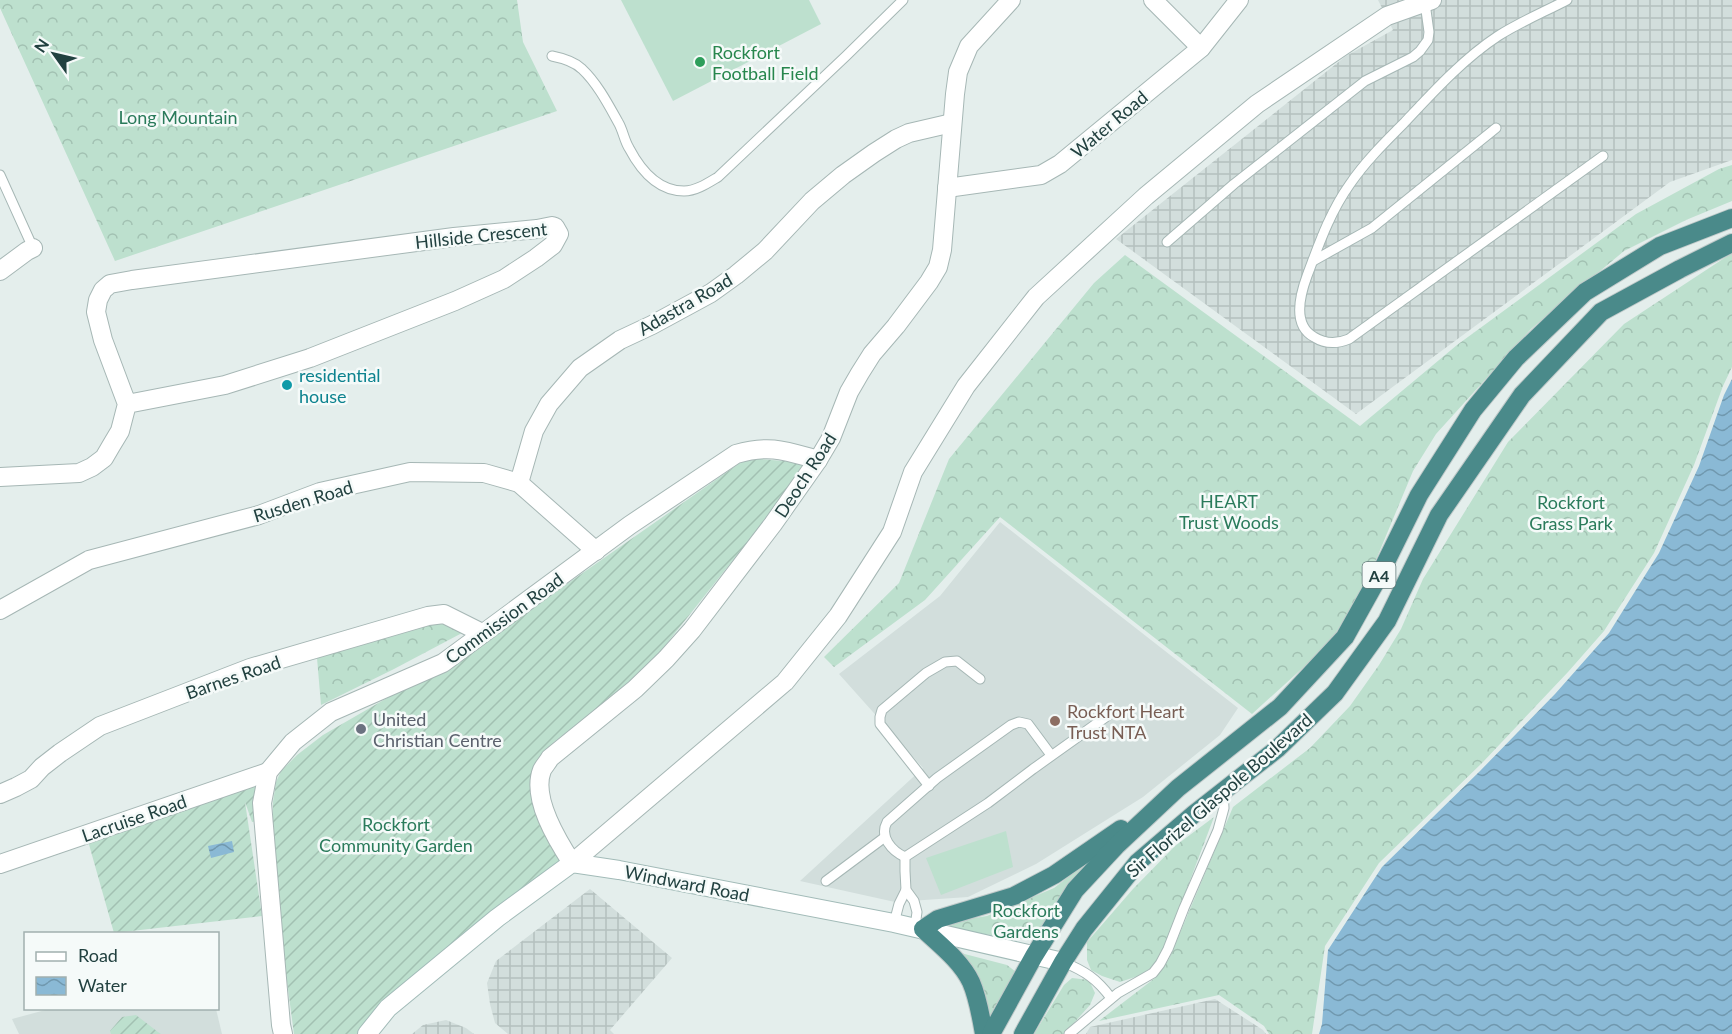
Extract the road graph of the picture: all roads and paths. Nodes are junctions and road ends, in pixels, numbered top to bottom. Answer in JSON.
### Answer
{"nodes":[{"id":1,"x":903,"y":0,"type":"edge"},
{"id":2,"x":1011,"y":0,"type":"edge"},
{"id":3,"x":1153,"y":0,"type":"edge"},
{"id":4,"x":1239,"y":0,"type":"edge"},
{"id":5,"x":1567,"y":0,"type":"edge"},
{"id":6,"x":1429,"y":1,"type":"edge"},
{"id":7,"x":1200,"y":48,"type":"junction"},
{"id":8,"x":552,"y":56,"type":"dead end"},
{"id":9,"x":952,"y":123,"type":"junction"},
{"id":10,"x":1496,"y":128,"type":"dead end"},
{"id":11,"x":1603,"y":156,"type":"dead end"},
{"id":12,"x":0,"y":175,"type":"edge"},
{"id":13,"x":947,"y":188,"type":"junction"},
{"id":14,"x":1732,"y":218,"type":"edge"},
{"id":15,"x":1167,"y":242,"type":"dead end"},
{"id":16,"x":1732,"y":243,"type":"edge"},
{"id":17,"x":33,"y":248,"type":"joint"},
{"id":18,"x":1313,"y":261,"type":"junction"},
{"id":19,"x":0,"y":271,"type":"edge"},
{"id":20,"x":127,"y":404,"type":"junction"},
{"id":21,"x":818,"y":460,"type":"junction"},
{"id":22,"x":0,"y":477,"type":"edge"},
{"id":23,"x":519,"y":483,"type":"junction"},
{"id":24,"x":596,"y":550,"type":"junction"},
{"id":25,"x":0,"y":610,"type":"edge"},
{"id":26,"x":482,"y":633,"type":"junction"},
{"id":27,"x":980,"y":679,"type":"dead end"},
{"id":28,"x":1110,"y":714,"type":"dead end"},
{"id":29,"x":1052,"y":755,"type":"junction"},
{"id":30,"x":268,"y":772,"type":"junction"},
{"id":31,"x":928,"y":786,"type":"junction"},
{"id":32,"x":1178,"y":788,"type":"junction"},
{"id":33,"x":1223,"y":791,"type":"junction"},
{"id":34,"x":0,"y":794,"type":"edge"},
{"id":35,"x":885,"y":837,"type":"junction"},
{"id":36,"x":905,"y":857,"type":"junction"},
{"id":37,"x":572,"y":863,"type":"junction"},
{"id":38,"x":0,"y":864,"type":"edge"},
{"id":39,"x":826,"y":881,"type":"dead end"},
{"id":40,"x":906,"y":890,"type":"junction"},
{"id":41,"x":894,"y":923,"type":"junction"},
{"id":42,"x":919,"y":928,"type":"junction"},
{"id":43,"x":1034,"y":956,"type":"junction"},
{"id":44,"x":1063,"y":962,"type":"junction"},
{"id":45,"x":1112,"y":998,"type":"junction"},
{"id":46,"x":283,"y":1034,"type":"edge"},
{"id":47,"x":367,"y":1034,"type":"edge"},
{"id":48,"x":984,"y":1034,"type":"edge"},
{"id":49,"x":991,"y":1034,"type":"edge"},
{"id":50,"x":1023,"y":1034,"type":"edge"},
{"id":51,"x":1069,"y":1034,"type":"edge"}],
"edges":[{"from":1,"to":8,"type":"lane"},
{"from":2,"to":9,"type":"street","name":"Deoch Road"},
{"from":3,"to":7,"type":"street"},
{"from":4,"to":7,"type":"street","name":"Water Road"},
{"from":5,"to":18,"type":"lane"},
{"from":6,"to":15,"type":"lane"},
{"from":6,"to":37,"type":"street"},
{"from":7,"to":13,"type":"street","name":"Water Road"},
{"from":9,"to":13,"type":"street","name":"Deoch Road"},
{"from":9,"to":23,"type":"street","name":"Adastra Road"},
{"from":10,"to":18,"type":"lane"},
{"from":11,"to":18,"type":"lane"},
{"from":12,"to":17,"type":"lane"},
{"from":13,"to":21,"type":"street","name":"Deoch Road"},
{"from":14,"to":32,"type":"highway","name":"Sir Florizel Glaspole Boulevard","number":"A4"},
{"from":16,"to":33,"type":"highway","name":"Sir Florizel Glaspole Boulevard","number":"A4"},
{"from":17,"to":19,"type":"street"},
{"from":20,"to":20,"type":"street","name":"Hillside Crescent"},
{"from":20,"to":22,"type":"street"},
{"from":21,"to":24,"type":"street","name":"Commission Road"},
{"from":21,"to":37,"type":"street","name":"Deoch Road"},
{"from":23,"to":24,"type":"street","name":"Rusden Road"},
{"from":23,"to":25,"type":"street","name":"Rusden Road"},
{"from":24,"to":26,"type":"street","name":"Commission Road"},
{"from":26,"to":30,"type":"street","name":"Commission Road"},
{"from":26,"to":34,"type":"street","name":"Barnes Road"},
{"from":27,"to":31,"type":"lane"},
{"from":28,"to":29,"type":"lane"},
{"from":29,"to":31,"type":"lane"},
{"from":29,"to":36,"type":"lane"},
{"from":30,"to":38,"type":"street","name":"Lacruise Road"},
{"from":30,"to":46,"type":"street","name":"Commission Road"},
{"from":31,"to":35,"type":"lane"},
{"from":32,"to":42,"type":"highway"},
{"from":32,"to":43,"type":"highway","name":"Sir Florizel Glaspole Boulevard","number":"A4"},
{"from":33,"to":44,"type":"highway","name":"Sir Florizel Glaspole Boulevard","number":"A4"},
{"from":33,"to":45,"type":"lane"},
{"from":35,"to":36,"type":"lane"},
{"from":35,"to":39,"type":"lane"},
{"from":36,"to":40,"type":"lane"},
{"from":37,"to":41,"type":"street","name":"Windward Road"},
{"from":37,"to":47,"type":"street"},
{"from":40,"to":41,"type":"lane"},
{"from":40,"to":42,"type":"lane"},
{"from":41,"to":42,"type":"street","name":"Windward Road"},
{"from":42,"to":43,"type":"street","name":"Windward Road"},
{"from":42,"to":48,"type":"highway"},
{"from":43,"to":44,"type":"street","name":"Windward Road"},
{"from":43,"to":49,"type":"highway","name":"Sir Florizel Glaspole Boulevard"},
{"from":44,"to":45,"type":"lane"},
{"from":44,"to":50,"type":"highway","name":"Sir Florizel Glaspole Boulevard"},
{"from":45,"to":51,"type":"lane"}]}
